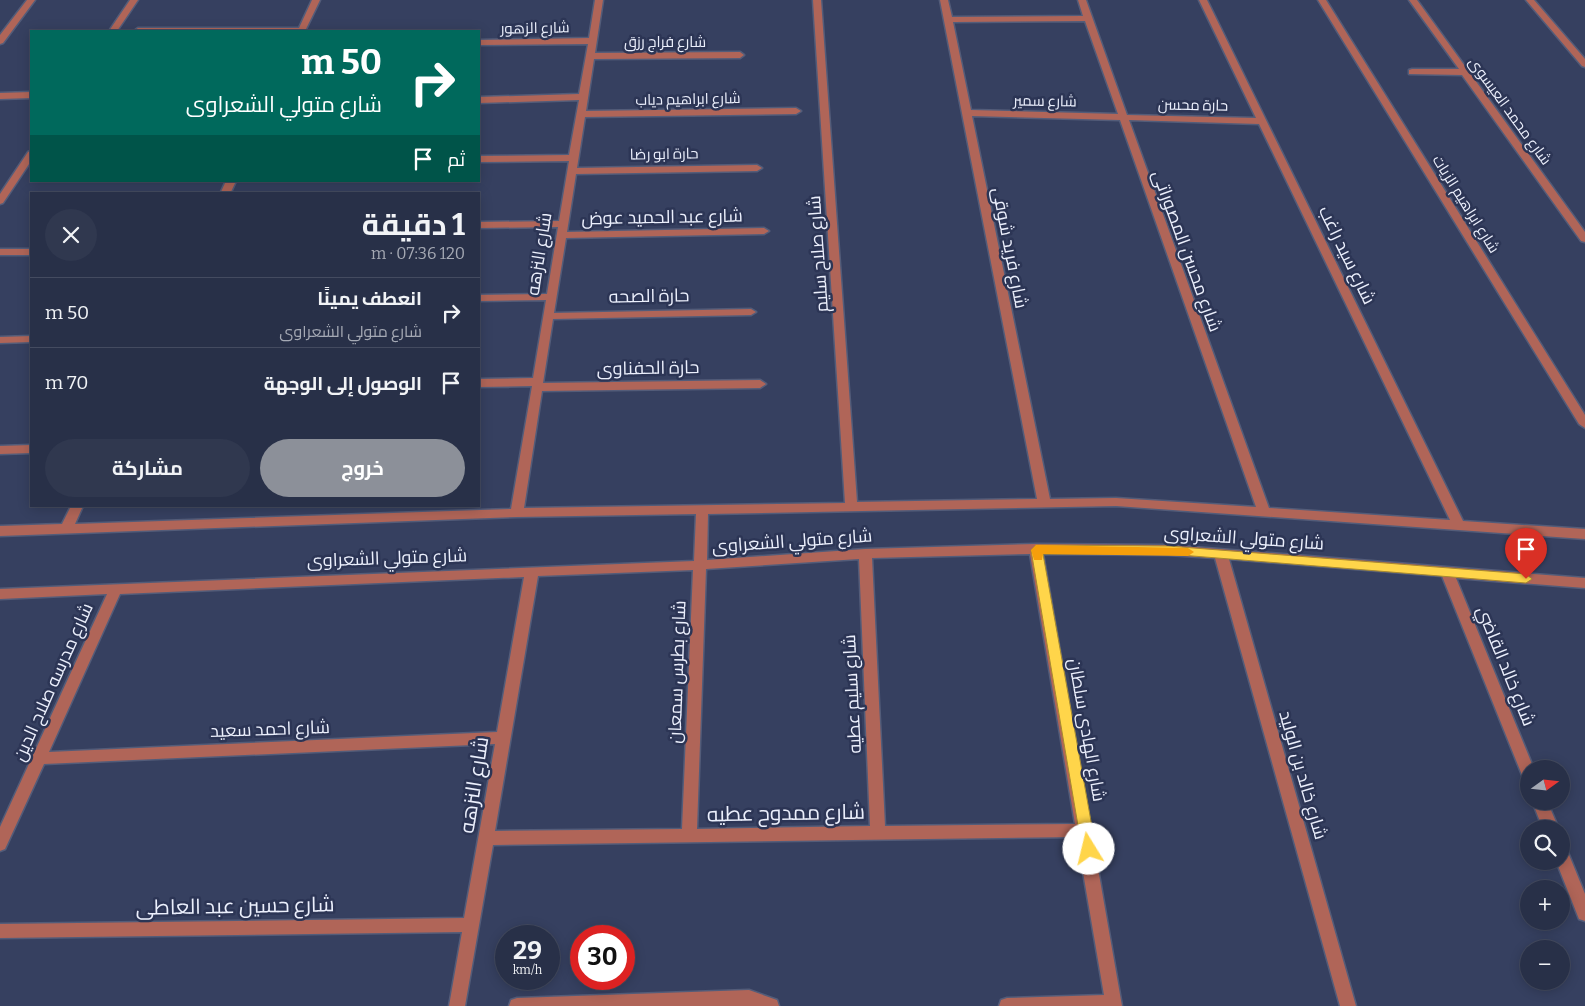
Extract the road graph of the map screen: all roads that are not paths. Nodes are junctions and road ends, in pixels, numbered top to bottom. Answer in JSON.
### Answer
{"nodes":[{"id":1,"x":31,"y":0,"type":"edge"},
{"id":2,"x":134,"y":0,"type":"edge"},
{"id":3,"x":316,"y":0,"type":"edge"},
{"id":4,"x":599,"y":0,"type":"edge"},
{"id":5,"x":817,"y":0,"type":"edge"},
{"id":6,"x":944,"y":0,"type":"edge"},
{"id":7,"x":1082,"y":0,"type":"edge"},
{"id":8,"x":1203,"y":0,"type":"edge"},
{"id":9,"x":1322,"y":0,"type":"edge"},
{"id":10,"x":1413,"y":0,"type":"edge"},
{"id":11,"x":1530,"y":0,"type":"edge"},
{"id":12,"x":1088,"y":18,"type":"junction"},
{"id":13,"x":948,"y":20,"type":"junction"},
{"id":14,"x":114,"y":30,"type":"edge"},
{"id":15,"x":302,"y":30,"type":"edge"},
{"id":16,"x":0,"y":41,"type":"edge"},
{"id":17,"x":592,"y":41,"type":"junction"},
{"id":18,"x":480,"y":42,"type":"edge"},
{"id":19,"x":740,"y":55,"type":"dead end"},
{"id":20,"x":590,"y":56,"type":"junction"},
{"id":21,"x":1585,"y":64,"type":"edge"},
{"id":22,"x":1412,"y":72,"type":"dead end"},
{"id":23,"x":1465,"y":72,"type":"junction"},
{"id":24,"x":30,"y":95,"type":"edge"},
{"id":25,"x":0,"y":96,"type":"edge"},
{"id":26,"x":583,"y":97,"type":"junction"},
{"id":27,"x":480,"y":100,"type":"edge"},
{"id":28,"x":796,"y":111,"type":"dead end"},
{"id":29,"x":967,"y":113,"type":"junction"},
{"id":30,"x":581,"y":114,"type":"junction"},
{"id":31,"x":1122,"y":117,"type":"junction"},
{"id":32,"x":1262,"y":121,"type":"junction"},
{"id":33,"x":30,"y":156,"type":"edge"},
{"id":34,"x":573,"y":158,"type":"junction"},
{"id":35,"x":480,"y":159,"type":"edge"},
{"id":36,"x":757,"y":168,"type":"dead end"},
{"id":37,"x":571,"y":171,"type":"junction"},
{"id":38,"x":20,"y":172,"type":"junction"},
{"id":39,"x":30,"y":172,"type":"edge"},
{"id":40,"x":0,"y":201,"type":"edge"},
{"id":41,"x":563,"y":224,"type":"junction"},
{"id":42,"x":480,"y":225,"type":"edge"},
{"id":43,"x":764,"y":231,"type":"dead end"},
{"id":44,"x":561,"y":235,"type":"junction"},
{"id":45,"x":1585,"y":238,"type":"edge"},
{"id":46,"x":0,"y":252,"type":"edge"},
{"id":47,"x":30,"y":252,"type":"edge"},
{"id":48,"x":551,"y":297,"type":"junction"},
{"id":49,"x":480,"y":298,"type":"edge"},
{"id":50,"x":750,"y":312,"type":"dead end"},
{"id":51,"x":548,"y":316,"type":"junction"},
{"id":52,"x":0,"y":340,"type":"edge"},
{"id":53,"x":30,"y":340,"type":"edge"},
{"id":54,"x":480,"y":383,"type":"edge"},
{"id":55,"x":537,"y":384,"type":"junction"},
{"id":56,"x":760,"y":384,"type":"dead end"},
{"id":57,"x":1585,"y":424,"type":"edge"},
{"id":58,"x":30,"y":449,"type":"edge"},
{"id":59,"x":0,"y":450,"type":"edge"},
{"id":60,"x":1044,"y":502,"type":"junction"},
{"id":61,"x":851,"y":505,"type":"junction"},
{"id":62,"x":77,"y":507,"type":"edge"},
{"id":63,"x":702,"y":511,"type":"junction"},
{"id":64,"x":1264,"y":512,"type":"junction"},
{"id":65,"x":517,"y":513,"type":"junction"},
{"id":66,"x":1459,"y":526,"type":"junction"},
{"id":67,"x":67,"y":528,"type":"junction"},
{"id":68,"x":0,"y":530,"type":"edge"},
{"id":69,"x":1585,"y":534,"type":"edge"},
{"id":70,"x":1036,"y":550,"type":"junction"},
{"id":71,"x":865,"y":554,"type":"junction"},
{"id":72,"x":1221,"y":555,"type":"junction"},
{"id":73,"x":700,"y":565,"type":"junction"},
{"id":74,"x":532,"y":571,"type":"junction"},
{"id":75,"x":1447,"y":572,"type":"junction"},
{"id":76,"x":1585,"y":583,"type":"edge"},
{"id":77,"x":116,"y":589,"type":"junction"},
{"id":78,"x":0,"y":594,"type":"edge"},
{"id":79,"x":503,"y":738,"type":"junction"},
{"id":80,"x":39,"y":758,"type":"junction"},
{"id":81,"x":1523,"y":760,"type":"edge"},
{"id":82,"x":1086,"y":830,"type":"junction"},
{"id":83,"x":878,"y":832,"type":"junction"},
{"id":84,"x":689,"y":835,"type":"junction"},
{"id":85,"x":486,"y":838,"type":"junction"},
{"id":86,"x":0,"y":844,"type":"edge"},
{"id":87,"x":1567,"y":870,"type":"edge"},
{"id":88,"x":1585,"y":914,"type":"edge"},
{"id":89,"x":471,"y":925,"type":"junction"},
{"id":90,"x":0,"y":931,"type":"edge"},
{"id":91,"x":1114,"y":1005,"type":"edge"},
{"id":92,"x":457,"y":1006,"type":"edge"},
{"id":93,"x":517,"y":1006,"type":"edge"},
{"id":94,"x":770,"y":1006,"type":"edge"},
{"id":95,"x":1007,"y":1006,"type":"edge"},
{"id":96,"x":1348,"y":1006,"type":"edge"}],
"edges":[{"from":1,"to":16,"type":"street"},
{"from":2,"to":14,"type":"street"},
{"from":3,"to":15,"type":"street"},
{"from":4,"to":17,"type":"street","name":"شارع النزهه"},
{"from":5,"to":61,"type":"street","name":"شارع صلاح سليم"},
{"from":6,"to":13,"type":"street","name":"شارع فريد شوقى"},
{"from":7,"to":12,"type":"street","name":"شارع محسن المصوراتى"},
{"from":8,"to":32,"type":"street","name":"شارع سيد راغب"},
{"from":9,"to":57,"type":"street","name":"شارع ابراهيم الزيات"},
{"from":10,"to":23,"type":"street","name":"شارع محمد العيسوى"},
{"from":11,"to":21,"type":"street"},
{"from":12,"to":13,"type":"street"},
{"from":12,"to":31,"type":"street","name":"شارع محسن المصوراتى"},
{"from":13,"to":29,"type":"street","name":"شارع فريد شوقى"},
{"from":17,"to":18,"type":"street","name":"شارع الزهور"},
{"from":17,"to":20,"type":"street","name":"شارع النزهه"},
{"from":19,"to":20,"type":"street","name":"شارع فراج رزق"},
{"from":20,"to":26,"type":"street","name":"شارع النزهه"},
{"from":22,"to":23,"type":"street"},
{"from":23,"to":45,"type":"street","name":"شارع محمد العيسوى"},
{"from":24,"to":25,"type":"street"},
{"from":26,"to":27,"type":"street"},
{"from":26,"to":30,"type":"street","name":"شارع النزهه"},
{"from":28,"to":30,"type":"street","name":"شارع ابراهيم دياب"},
{"from":29,"to":31,"type":"street","name":"شارع سمير"},
{"from":29,"to":60,"type":"street","name":"شارع فريد شوقى"},
{"from":30,"to":34,"type":"street","name":"شارع النزهه"},
{"from":31,"to":32,"type":"street","name":"حارة محسن"},
{"from":31,"to":64,"type":"street","name":"شارع محسن المصوراتى"},
{"from":32,"to":66,"type":"street","name":"شارع سيد راغب"},
{"from":33,"to":38,"type":"street"},
{"from":34,"to":35,"type":"street"},
{"from":34,"to":37,"type":"street","name":"شارع النزهه"},
{"from":36,"to":37,"type":"street","name":"حارة ابو رضا"},
{"from":37,"to":41,"type":"street","name":"شارع النزهه"},
{"from":38,"to":39,"type":"street"},
{"from":38,"to":40,"type":"street"},
{"from":41,"to":42,"type":"street"},
{"from":41,"to":44,"type":"street","name":"شارع النزهه"},
{"from":43,"to":44,"type":"street","name":"شارع عبد الحميد عوض"},
{"from":44,"to":48,"type":"street","name":"شارع النزهه"},
{"from":46,"to":47,"type":"street"},
{"from":48,"to":49,"type":"street"},
{"from":48,"to":51,"type":"street","name":"شارع النزهه"},
{"from":50,"to":51,"type":"street","name":"حارة الصحه"},
{"from":51,"to":55,"type":"street","name":"شارع النزهه"},
{"from":52,"to":53,"type":"street"},
{"from":54,"to":55,"type":"street","name":"حارة الحفناوى"},
{"from":55,"to":56,"type":"street","name":"حارة الحفناوى"},
{"from":55,"to":65,"type":"street","name":"شارع النزهه"},
{"from":58,"to":59,"type":"street"},
{"from":60,"to":61,"type":"street","name":"شارع متولي الشعراوى"},
{"from":60,"to":64,"type":"street","name":"شارع متولي الشعراوى"},
{"from":61,"to":63,"type":"street","name":"شارع متولي الشعراوى"},
{"from":62,"to":67,"type":"street"},
{"from":63,"to":65,"type":"street","name":"شارع متولي الشعراوى"},
{"from":63,"to":73,"type":"street","name":"شارع بطرس سمعان"},
{"from":64,"to":66,"type":"street","name":"شارع متولي الشعراوى"},
{"from":65,"to":67,"type":"street","name":"شارع متولي الشعراوى"},
{"from":66,"to":69,"type":"street","name":"شارع متولي الشعراوى"},
{"from":67,"to":68,"type":"street","name":"شارع متولي الشعراوى"},
{"from":70,"to":71,"type":"street","name":"شارع متولي الشعراوى"},
{"from":70,"to":72,"type":"street","name":"شارع متولي الشعراوى"},
{"from":70,"to":82,"type":"street","name":"شارع الهادى سلطان"},
{"from":71,"to":73,"type":"street","name":"شارع متولي الشعراوى"},
{"from":71,"to":83,"type":"street","name":"شارع سليم عطيه"},
{"from":72,"to":75,"type":"street","name":"شارع متولي الشعراوى"},
{"from":72,"to":96,"type":"street","name":"شارع خالد بن الوليد"},
{"from":73,"to":74,"type":"street","name":"شارع متولي الشعراوى"},
{"from":73,"to":84,"type":"street","name":"شارع بطرس سمعان"},
{"from":74,"to":77,"type":"street","name":"شارع متولي الشعراوى"},
{"from":74,"to":79,"type":"street","name":"شارع النزهه"},
{"from":75,"to":76,"type":"street","name":"شارع متولي الشعراوى"},
{"from":75,"to":81,"type":"street","name":"شارع خالد القاضي"},
{"from":77,"to":78,"type":"street","name":"شارع متولي الشعراوى"},
{"from":77,"to":80,"type":"street","name":"شارع مدرسه صلاح الدين"},
{"from":79,"to":80,"type":"street","name":"شارع احمد سعيد"},
{"from":79,"to":85,"type":"street","name":"شارع النزهه"},
{"from":80,"to":86,"type":"street","name":"شارع مدرسه صلاح الدين"},
{"from":82,"to":83,"type":"street","name":"شارع ممدوح عطيه"},
{"from":82,"to":91,"type":"street","name":"شارع الهادى سلطان"},
{"from":83,"to":84,"type":"street","name":"شارع ممدوح عطيه"},
{"from":84,"to":85,"type":"street","name":"شارع ممدوح عطيه"},
{"from":85,"to":89,"type":"street","name":"شارع النزهه"},
{"from":87,"to":88,"type":"street"},
{"from":89,"to":90,"type":"street","name":"شارع حسين عبد العاطى"},
{"from":89,"to":92,"type":"street","name":"شارع النزهه"},
{"from":91,"to":95,"type":"street"},
{"from":93,"to":94,"type":"street"}]}
